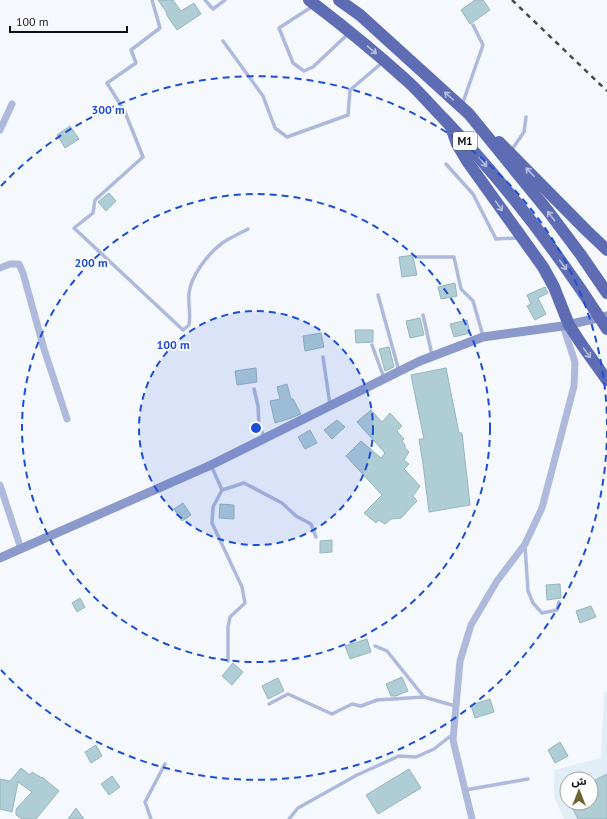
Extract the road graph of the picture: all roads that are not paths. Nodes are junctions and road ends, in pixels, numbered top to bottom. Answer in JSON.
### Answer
{"nodes":[{"id":1,"x":152,"y":0,"type":"edge"},
{"id":2,"x":205,"y":0,"type":"edge"},
{"id":3,"x":225,"y":0,"type":"edge"},
{"id":4,"x":339,"y":0,"type":"edge"},
{"id":5,"x":312,"y":3,"type":"edge"},
{"id":6,"x":473,"y":25,"type":"dead end"},
{"id":7,"x":350,"y":32,"type":"junction"},
{"id":8,"x":222,"y":41,"type":"dead end"},
{"id":9,"x":384,"y":61,"type":"junction"},
{"id":10,"x":12,"y":104,"type":"dead end"},
{"id":11,"x":465,"y":111,"type":"junction"},
{"id":12,"x":526,"y":117,"type":"dead end"},
{"id":13,"x":450,"y":126,"type":"junction"},
{"id":14,"x":0,"y":130,"type":"edge"},
{"id":15,"x":510,"y":152,"type":"junction"},
{"id":16,"x":446,"y":164,"type":"dead end"},
{"id":17,"x":248,"y":229,"type":"dead end"},
{"id":18,"x":521,"y":238,"type":"junction"},
{"id":19,"x":607,"y":250,"type":"edge"},
{"id":20,"x":416,"y":257,"type":"dead end"},
{"id":21,"x":0,"y":268,"type":"edge"},
{"id":22,"x":607,"y":293,"type":"edge"},
{"id":23,"x":378,"y":295,"type":"dead end"},
{"id":24,"x":423,"y":315,"type":"dead end"},
{"id":25,"x":607,"y":316,"type":"edge"},
{"id":26,"x":566,"y":325,"type":"junction"},
{"id":27,"x":607,"y":329,"type":"edge"},
{"id":28,"x":483,"y":337,"type":"junction"},
{"id":29,"x":372,"y":345,"type":"dead end"},
{"id":30,"x":433,"y":356,"type":"junction"},
{"id":31,"x":323,"y":357,"type":"dead end"},
{"id":32,"x":399,"y":371,"type":"junction"},
{"id":33,"x":384,"y":378,"type":"junction"},
{"id":34,"x":607,"y":380,"type":"edge"},
{"id":35,"x":254,"y":389,"type":"dead end"},
{"id":36,"x":330,"y":406,"type":"junction"},
{"id":37,"x":68,"y":418,"type":"dead end"},
{"id":38,"x":265,"y":438,"type":"junction"},
{"id":39,"x":211,"y":465,"type":"junction"},
{"id":40,"x":0,"y":485,"type":"edge"},
{"id":41,"x":222,"y":490,"type":"junction"},
{"id":42,"x":316,"y":537,"type":"dead end"},
{"id":43,"x":525,"y":544,"type":"junction"},
{"id":44,"x":21,"y":549,"type":"junction"},
{"id":45,"x":0,"y":558,"type":"edge"},
{"id":46,"x":559,"y":602,"type":"dead end"},
{"id":47,"x":375,"y":646,"type":"dead end"},
{"id":48,"x":228,"y":661,"type":"dead end"},
{"id":49,"x":424,"y":696,"type":"junction"},
{"id":50,"x":269,"y":704,"type":"dead end"},
{"id":51,"x":455,"y":706,"type":"junction"},
{"id":52,"x":453,"y":734,"type":"junction"},
{"id":53,"x":165,"y":764,"type":"dead end"},
{"id":54,"x":528,"y":779,"type":"dead end"},
{"id":55,"x":465,"y":790,"type":"junction"},
{"id":56,"x":151,"y":819,"type":"edge"},
{"id":57,"x":289,"y":819,"type":"edge"},
{"id":58,"x":472,"y":819,"type":"edge"}],
"edges":[{"from":1,"to":17,"type":"lane"},
{"from":2,"to":3,"type":"lane"},
{"from":11,"to":4,"type":"highway","number":"M1","one_way":true},
{"from":5,"to":7,"type":"highway","number":"M1"},
{"from":5,"to":7,"type":"lane"},
{"from":6,"to":11,"type":"lane"},
{"from":7,"to":9,"type":"highway","number":"M1","one_way":true},
{"from":8,"to":9,"type":"lane"},
{"from":9,"to":13,"type":"highway","number":"M1"},
{"from":10,"to":14,"type":"street"},
{"from":11,"to":15,"type":"highway"},
{"from":22,"to":11,"type":"highway","number":"M1","one_way":true},
{"from":12,"to":15,"type":"lane"},
{"from":13,"to":18,"type":"highway","one_way":true},
{"from":13,"to":27,"type":"highway","number":"M1","one_way":true},
{"from":19,"to":15,"type":"highway","one_way":true},
{"from":16,"to":18,"type":"lane"},
{"from":18,"to":26,"type":"highway"},
{"from":20,"to":28,"type":"lane"},
{"from":21,"to":37,"type":"street"},
{"from":23,"to":32,"type":"lane"},
{"from":24,"to":30,"type":"lane"},
{"from":25,"to":26,"type":"street"},
{"from":26,"to":28,"type":"street"},
{"from":26,"to":34,"type":"highway","one_way":true},
{"from":26,"to":43,"type":"street"},
{"from":28,"to":30,"type":"street"},
{"from":29,"to":33,"type":"lane"},
{"from":30,"to":32,"type":"street"},
{"from":31,"to":36,"type":"lane"},
{"from":32,"to":33,"type":"street"},
{"from":33,"to":36,"type":"street"},
{"from":35,"to":38,"type":"lane"},
{"from":36,"to":38,"type":"street"},
{"from":38,"to":39,"type":"street"},
{"from":39,"to":41,"type":"lane"},
{"from":39,"to":44,"type":"street"},
{"from":40,"to":44,"type":"street"},
{"from":41,"to":42,"type":"lane"},
{"from":41,"to":48,"type":"lane"},
{"from":43,"to":46,"type":"lane"},
{"from":43,"to":51,"type":"street"},
{"from":44,"to":45,"type":"street"},
{"from":47,"to":49,"type":"lane"},
{"from":49,"to":50,"type":"lane"},
{"from":49,"to":51,"type":"lane"},
{"from":51,"to":52,"type":"street"},
{"from":52,"to":55,"type":"street"},
{"from":52,"to":57,"type":"lane"},
{"from":53,"to":56,"type":"lane"},
{"from":54,"to":55,"type":"lane"},
{"from":55,"to":58,"type":"street"}]}
